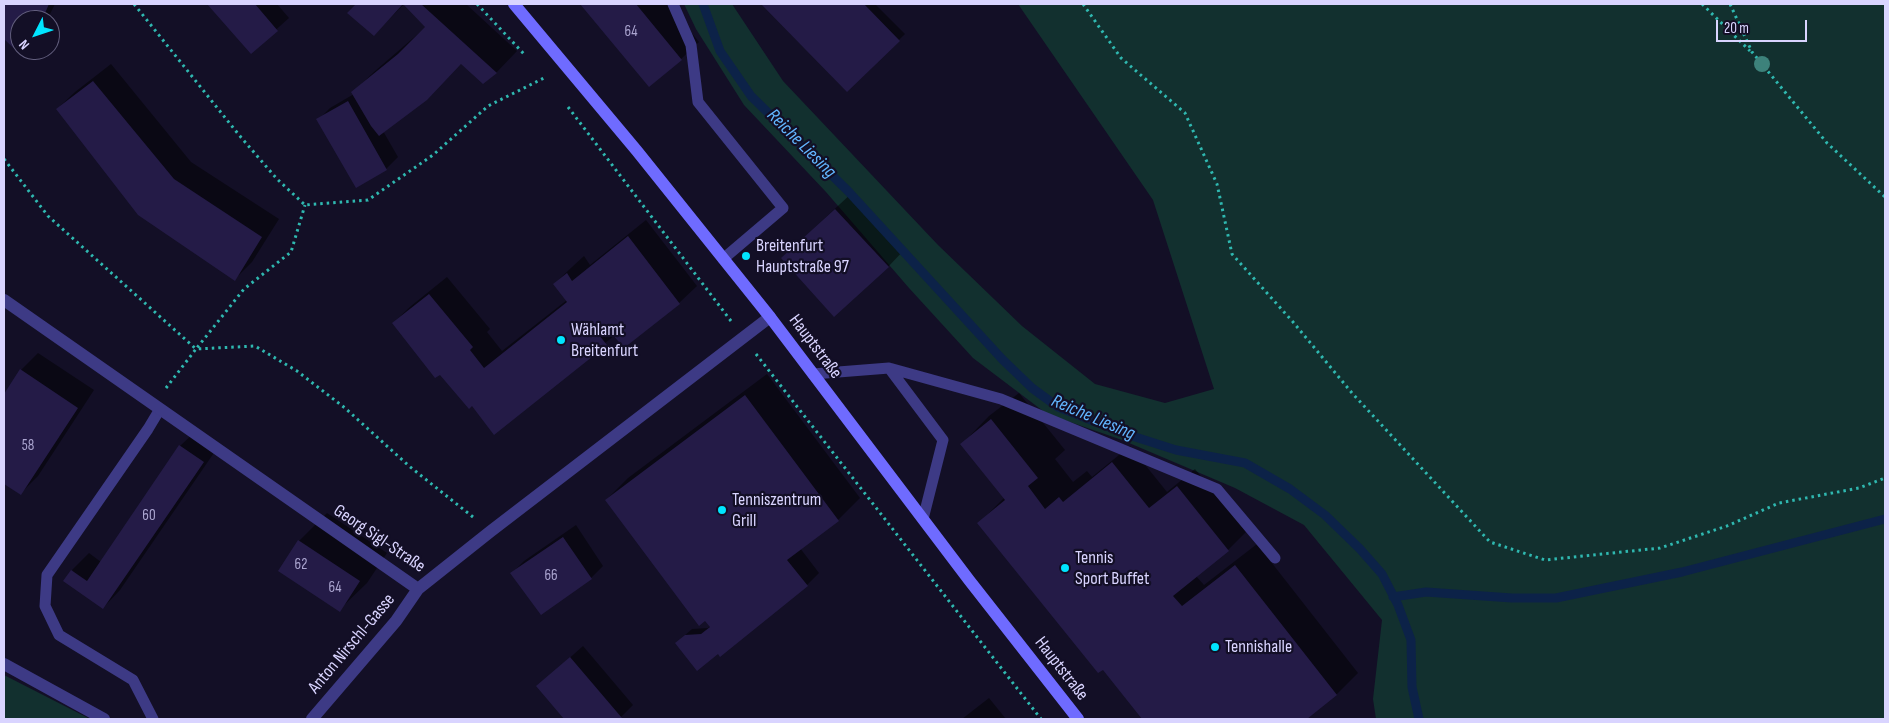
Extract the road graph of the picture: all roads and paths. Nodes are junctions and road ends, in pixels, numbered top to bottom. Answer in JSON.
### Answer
{"nodes":[{"id":1,"x":134,"y":4,"type":"edge"},
{"id":2,"x":477,"y":4,"type":"edge"},
{"id":3,"x":514,"y":4,"type":"edge"},
{"id":4,"x":673,"y":4,"type":"edge"},
{"id":5,"x":1083,"y":4,"type":"edge"},
{"id":6,"x":1702,"y":4,"type":"edge"},
{"id":7,"x":1730,"y":4,"type":"edge"},
{"id":8,"x":1752,"y":52,"type":"junction"},
{"id":9,"x":527,"y":57,"type":"dead end"},
{"id":10,"x":564,"y":62,"type":"junction"},
{"id":11,"x":539,"y":70,"type":"dead end"},
{"id":12,"x":546,"y":77,"type":"junction"},
{"id":13,"x":552,"y":84,"type":"dead end"},
{"id":14,"x":564,"y":100,"type":"dead end"},
{"id":15,"x":4,"y":159,"type":"edge"},
{"id":16,"x":1885,"y":198,"type":"edge"},
{"id":17,"x":305,"y":205,"type":"junction"},
{"id":18,"x":722,"y":259,"type":"junction"},
{"id":19,"x":4,"y":300,"type":"edge"},
{"id":20,"x":770,"y":317,"type":"junction"},
{"id":21,"x":743,"y":337,"type":"junction"},
{"id":22,"x":196,"y":349,"type":"junction"},
{"id":23,"x":889,"y":368,"type":"junction"},
{"id":24,"x":814,"y":374,"type":"junction"},
{"id":25,"x":157,"y":407,"type":"junction"},
{"id":26,"x":1885,"y":478,"type":"edge"},
{"id":27,"x":923,"y":520,"type":"junction"},
{"id":28,"x":491,"y":531,"type":"junction"},
{"id":29,"x":1276,"y":558,"type":"dead end"},
{"id":30,"x":418,"y":590,"type":"junction"},
{"id":31,"x":4,"y":664,"type":"edge"},
{"id":32,"x":104,"y":719,"type":"edge"},
{"id":33,"x":153,"y":719,"type":"edge"},
{"id":34,"x":312,"y":719,"type":"edge"},
{"id":35,"x":1041,"y":719,"type":"edge"},
{"id":36,"x":1078,"y":719,"type":"edge"}],
"edges":[{"from":1,"to":17,"type":"path"},
{"from":2,"to":9,"type":"path"},
{"from":3,"to":10,"type":"main road","name":"Hauptstraße"},
{"from":4,"to":18,"type":"lane"},
{"from":5,"to":26,"type":"path"},
{"from":6,"to":8,"type":"path"},
{"from":7,"to":8,"type":"path"},
{"from":8,"to":16,"type":"path"},
{"from":10,"to":12,"type":"path"},
{"from":10,"to":18,"type":"main road","name":"Hauptstraße"},
{"from":11,"to":12,"type":"path"},
{"from":12,"to":13,"type":"path"},
{"from":12,"to":17,"type":"path"},
{"from":14,"to":21,"type":"path"},
{"from":15,"to":22,"type":"path"},
{"from":17,"to":22,"type":"path"},
{"from":18,"to":20,"type":"main road","name":"Hauptstraße"},
{"from":19,"to":25,"type":"street","name":"Georg Sigl-Straße"},
{"from":20,"to":21,"type":"street","name":"Georg Sigl-Straße"},
{"from":20,"to":24,"type":"main road","name":"Hauptstraße"},
{"from":21,"to":28,"type":"street","name":"Georg Sigl-Straße"},
{"from":21,"to":35,"type":"path"},
{"from":22,"to":25,"type":"path"},
{"from":22,"to":28,"type":"path"},
{"from":23,"to":24,"type":"lane"},
{"from":23,"to":27,"type":"lane"},
{"from":23,"to":29,"type":"lane"},
{"from":24,"to":27,"type":"main road","name":"Hauptstraße"},
{"from":25,"to":30,"type":"street","name":"Georg Sigl-Straße"},
{"from":25,"to":33,"type":"lane"},
{"from":27,"to":36,"type":"main road","name":"Hauptstraße"},
{"from":28,"to":30,"type":"street","name":"Georg Sigl-Straße"},
{"from":30,"to":34,"type":"street","name":"Anton Nirschl-Gasse"},
{"from":31,"to":32,"type":"street"}]}
